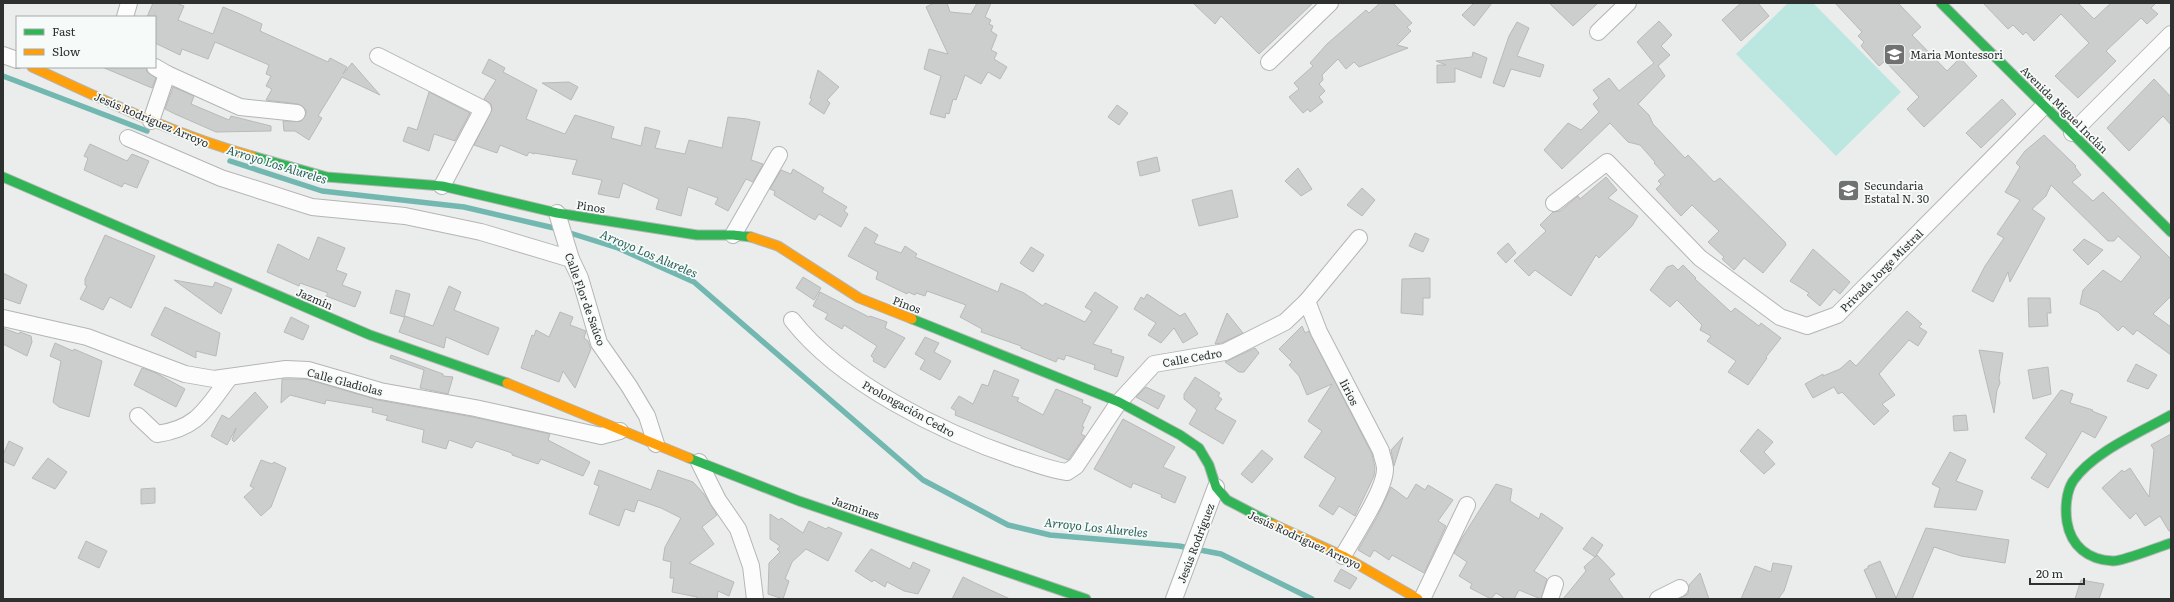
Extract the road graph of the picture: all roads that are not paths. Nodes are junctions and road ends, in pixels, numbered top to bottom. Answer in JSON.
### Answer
{"nodes":[{"id":1,"x":129,"y":3,"type":"edge"},
{"id":2,"x":1628,"y":3,"type":"edge"},
{"id":3,"x":1941,"y":3,"type":"edge"},
{"id":4,"x":1326,"y":5,"type":"edge"},
{"id":5,"x":125,"y":16,"type":"edge"},
{"id":6,"x":1598,"y":32,"type":"dead end"},
{"id":7,"x":2171,"y":34,"type":"edge"},
{"id":8,"x":3,"y":56,"type":"edge"},
{"id":9,"x":378,"y":56,"type":"dead end"},
{"id":10,"x":16,"y":60,"type":"edge"},
{"id":11,"x":1269,"y":62,"type":"dead end"},
{"id":12,"x":34,"y":68,"type":"edge"},
{"id":13,"x":161,"y":71,"type":"edge"},
{"id":14,"x":2044,"y":106,"type":"junction"},
{"id":15,"x":296,"y":113,"type":"dead end"},
{"id":16,"x":151,"y":121,"type":"junction"},
{"id":17,"x":2072,"y":133,"type":"junction"},
{"id":18,"x":128,"y":138,"type":"dead end"},
{"id":19,"x":779,"y":155,"type":"dead end"},
{"id":20,"x":3,"y":178,"type":"edge"},
{"id":21,"x":442,"y":186,"type":"junction"},
{"id":22,"x":1554,"y":203,"type":"dead end"},
{"id":23,"x":558,"y":216,"type":"junction"},
{"id":24,"x":2171,"y":232,"type":"edge"},
{"id":25,"x":733,"y":235,"type":"junction"},
{"id":26,"x":1359,"y":238,"type":"dead end"},
{"id":27,"x":570,"y":259,"type":"junction"},
{"id":28,"x":1308,"y":302,"type":"junction"},
{"id":29,"x":3,"y":318,"type":"edge"},
{"id":30,"x":792,"y":320,"type":"dead end"},
{"id":31,"x":230,"y":377,"type":"junction"},
{"id":32,"x":1119,"y":402,"type":"junction"},
{"id":33,"x":2171,"y":415,"type":"edge"},
{"id":34,"x":138,"y":416,"type":"dead end"},
{"id":35,"x":620,"y":431,"type":"junction"},
{"id":36,"x":656,"y":444,"type":"junction"},
{"id":37,"x":699,"y":462,"type":"junction"},
{"id":38,"x":1067,"y":472,"type":"joint"},
{"id":39,"x":1216,"y":487,"type":"junction"},
{"id":40,"x":1467,"y":505,"type":"dead end"},
{"id":41,"x":2171,"y":543,"type":"edge"},
{"id":42,"x":1343,"y":556,"type":"junction"},
{"id":43,"x":1555,"y":584,"type":"dead end"},
{"id":44,"x":1680,"y":588,"type":"dead end"},
{"id":45,"x":755,"y":599,"type":"edge"},
{"id":46,"x":1086,"y":599,"type":"edge"},
{"id":47,"x":1174,"y":599,"type":"edge"},
{"id":48,"x":1418,"y":599,"type":"edge"},
{"id":49,"x":1422,"y":599,"type":"edge"},
{"id":50,"x":1550,"y":599,"type":"edge"},
{"id":51,"x":1658,"y":599,"type":"edge"}],
"edges":[{"from":1,"to":5,"type":"street"},
{"from":2,"to":6,"type":"street"},
{"from":3,"to":14,"type":"main road","name":"Avenida Miguel Inclán"},
{"from":4,"to":11,"type":"street"},
{"from":7,"to":17,"type":"street"},
{"from":8,"to":10,"type":"street"},
{"from":9,"to":21,"type":"street"},
{"from":12,"to":16,"type":"main road","name":"Jesús Rodríguez Arroyo"},
{"from":13,"to":15,"type":"street"},
{"from":13,"to":16,"type":"street"},
{"from":14,"to":17,"type":"main road","name":"Avenida Miguel Inclán"},
{"from":14,"to":22,"type":"street","name":"Privada Jorge Mistral"},
{"from":16,"to":21,"type":"main road","name":"Jesús Rodríguez Arroyo"},
{"from":17,"to":24,"type":"main road","name":"Avenida Miguel Inclán"},
{"from":18,"to":27,"type":"street"},
{"from":19,"to":25,"type":"street"},
{"from":20,"to":35,"type":"main road","name":"Jazmín"},
{"from":21,"to":23,"type":"main road","name":"Jesús Rodríguez Arroyo"},
{"from":23,"to":25,"type":"main road","name":"Pinos"},
{"from":23,"to":27,"type":"street","name":"Calle Flor de Saúco"},
{"from":25,"to":32,"type":"main road","name":"Pinos"},
{"from":26,"to":28,"type":"street"},
{"from":27,"to":36,"type":"street","name":"Calle Flor de Saúco"},
{"from":28,"to":32,"type":"street","name":"Calle Cedro"},
{"from":28,"to":42,"type":"street","name":"lirios"},
{"from":29,"to":31,"type":"street","name":"Calle Gladiolas"},
{"from":30,"to":38,"type":"street","name":"Prolongación Cedro"},
{"from":31,"to":34,"type":"street"},
{"from":31,"to":35,"type":"street","name":"Calle Gladiolas"},
{"from":32,"to":38,"type":"street","name":"Calle Cedro"},
{"from":32,"to":39,"type":"main road","name":"Pinos"},
{"from":33,"to":41,"type":"main road"},
{"from":35,"to":36,"type":"main road","name":"Jazmines"},
{"from":36,"to":37,"type":"main road","name":"Jazmines"},
{"from":37,"to":45,"type":"street"},
{"from":37,"to":46,"type":"main road","name":"Jazmines"},
{"from":39,"to":42,"type":"main road","name":"Jesús Rodríguez Arroyo"},
{"from":39,"to":47,"type":"street","name":"Jesús Rodríguez"},
{"from":40,"to":49,"type":"street"},
{"from":42,"to":48,"type":"main road","name":"Jesús Rodríguez Arroyo"},
{"from":43,"to":50,"type":"street"},
{"from":44,"to":51,"type":"street"}]}
